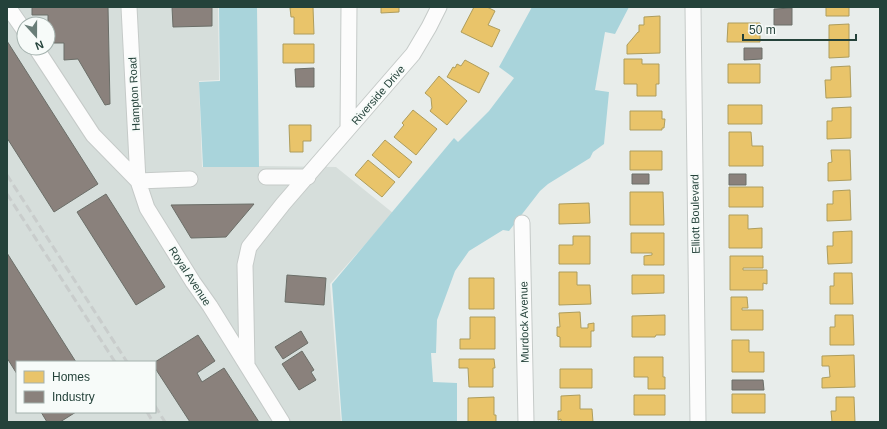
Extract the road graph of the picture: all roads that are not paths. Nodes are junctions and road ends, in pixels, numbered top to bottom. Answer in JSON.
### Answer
{"nodes":[{"id":1,"x":8,"y":7,"type":"edge"},
{"id":2,"x":129,"y":7,"type":"edge"},
{"id":3,"x":349,"y":7,"type":"edge"},
{"id":4,"x":439,"y":7,"type":"edge"},
{"id":5,"x":693,"y":7,"type":"edge"},
{"id":6,"x":16,"y":18,"type":"edge"},
{"id":7,"x":41,"y":56,"type":"edge"},
{"id":8,"x":348,"y":129,"type":"junction"},
{"id":9,"x":266,"y":177,"type":"dead end"},
{"id":10,"x":308,"y":177,"type":"junction"},
{"id":11,"x":190,"y":179,"type":"dead end"},
{"id":12,"x":138,"y":181,"type":"junction"},
{"id":13,"x":522,"y":223,"type":"dead end"},
{"id":14,"x":247,"y":366,"type":"junction"},
{"id":15,"x":282,"y":422,"type":"edge"},
{"id":16,"x":526,"y":422,"type":"edge"},
{"id":17,"x":698,"y":422,"type":"edge"}],
"edges":[{"from":1,"to":6,"type":"street"},
{"from":2,"to":12,"type":"street","name":"Hampton Road"},
{"from":3,"to":8,"type":"street"},
{"from":4,"to":8,"type":"street","name":"Riverside Drive"},
{"from":5,"to":17,"type":"street","name":"Elliott Boulevard"},
{"from":7,"to":12,"type":"street","name":"Royal Avenue"},
{"from":8,"to":10,"type":"street","name":"Riverside Drive"},
{"from":9,"to":10,"type":"street"},
{"from":10,"to":14,"type":"street","name":"Riverside Drive"},
{"from":11,"to":12,"type":"street"},
{"from":12,"to":14,"type":"street","name":"Royal Avenue"},
{"from":13,"to":16,"type":"street","name":"Murdock Avenue"},
{"from":14,"to":15,"type":"street","name":"Royal Avenue"}]}
